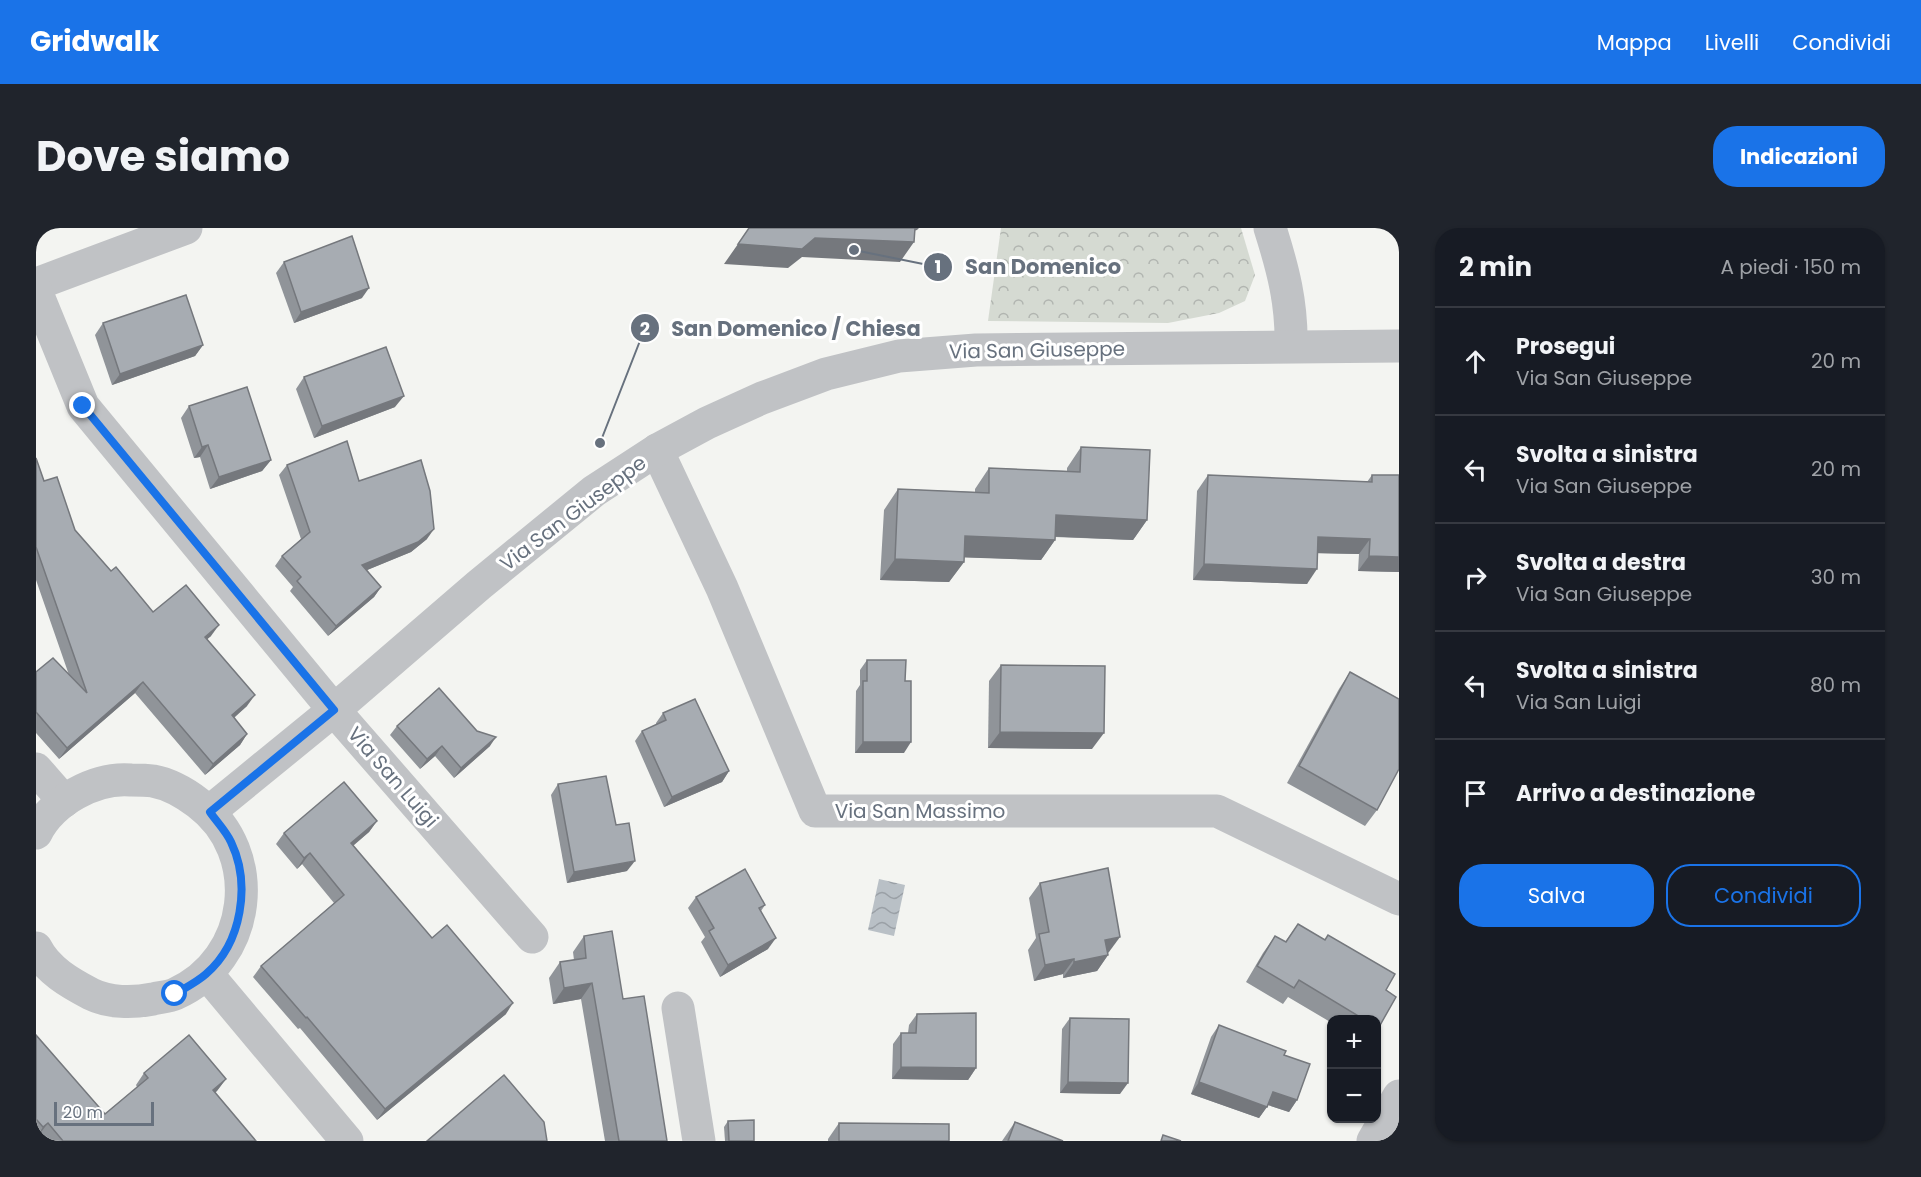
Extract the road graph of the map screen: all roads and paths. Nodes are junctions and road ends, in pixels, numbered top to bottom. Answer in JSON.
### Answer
{"nodes":[{"id":1,"x":186,"y":228,"type":"edge"},
{"id":2,"x":1270,"y":228,"type":"edge"},
{"id":3,"x":36,"y":285,"type":"edge"},
{"id":4,"x":36,"y":291,"type":"edge"},
{"id":5,"x":1291,"y":346,"type":"junction"},
{"id":6,"x":1399,"y":346,"type":"edge"},
{"id":7,"x":657,"y":450,"type":"junction"},
{"id":8,"x":334,"y":710,"type":"junction"},
{"id":9,"x":36,"y":769,"type":"edge"},
{"id":10,"x":64,"y":801,"type":"junction"},
{"id":11,"x":210,"y":812,"type":"junction"},
{"id":12,"x":36,"y":833,"type":"edge"},
{"id":13,"x":1399,"y":899,"type":"edge"},
{"id":14,"x":532,"y":937,"type":"dead end"},
{"id":15,"x":37,"y":953,"type":"edge"},
{"id":16,"x":207,"y":974,"type":"junction"},
{"id":17,"x":678,"y":1008,"type":"dead end"},
{"id":18,"x":1399,"y":1096,"type":"edge"},
{"id":19,"x":347,"y":1141,"type":"edge"},
{"id":20,"x":699,"y":1141,"type":"edge"},
{"id":21,"x":1373,"y":1141,"type":"edge"}],
"edges":[{"from":1,"to":3,"type":"street"},
{"from":2,"to":5,"type":"street"},
{"from":4,"to":8,"type":"street","name":"Via San Luigi"},
{"from":5,"to":6,"type":"street","name":"Via San Giuseppe"},
{"from":5,"to":7,"type":"street","name":"Via San Giuseppe"},
{"from":7,"to":8,"type":"street","name":"Via San Giuseppe"},
{"from":7,"to":13,"type":"street","name":"Via San Massimo"},
{"from":8,"to":11,"type":"street","name":"Via San Giuseppe"},
{"from":8,"to":14,"type":"street","name":"Via San Luigi"},
{"from":9,"to":10,"type":"street"},
{"from":10,"to":11,"type":"street"},
{"from":10,"to":12,"type":"street"},
{"from":11,"to":16,"type":"street"},
{"from":15,"to":16,"type":"street"},
{"from":16,"to":19,"type":"street"},
{"from":17,"to":20,"type":"street"},
{"from":18,"to":21,"type":"street"}]}
